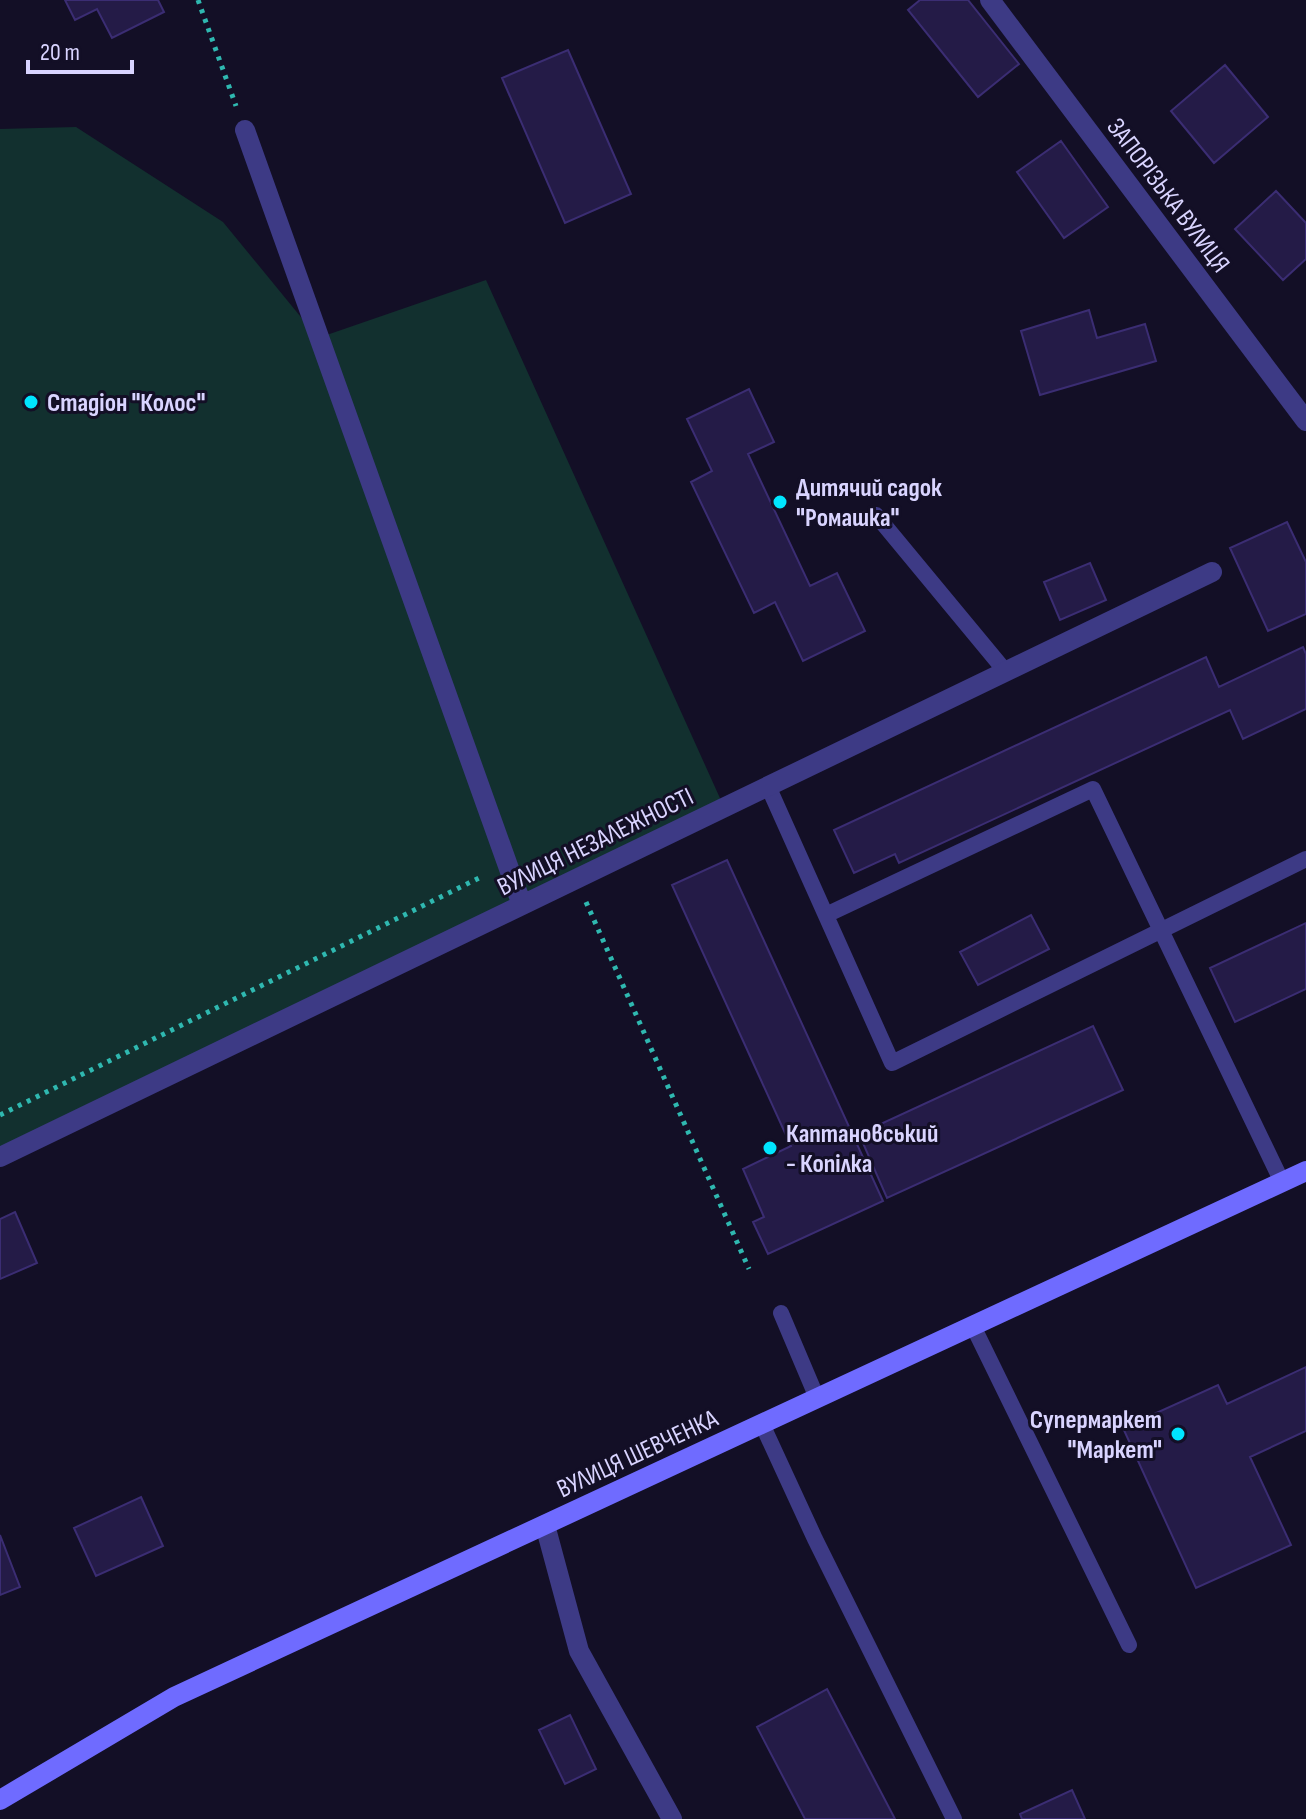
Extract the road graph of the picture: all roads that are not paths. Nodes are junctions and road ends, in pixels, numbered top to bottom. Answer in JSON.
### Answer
{"nodes":[{"id":1,"x":990,"y":0,"type":"edge"},
{"id":2,"x":245,"y":130,"type":"road end"},
{"id":3,"x":1306,"y":421,"type":"edge"},
{"id":4,"x":876,"y":515,"type":"dead end"},
{"id":5,"x":1212,"y":572,"type":"dead end"},
{"id":6,"x":1006,"y":672,"type":"junction"},
{"id":7,"x":768,"y":786,"type":"junction"},
{"id":8,"x":1306,"y":859,"type":"edge"},
{"id":9,"x":522,"y":905,"type":"junction"},
{"id":10,"x":826,"y":915,"type":"junction"},
{"id":11,"x":1162,"y":932,"type":"junction"},
{"id":12,"x":0,"y":1157,"type":"edge"},
{"id":13,"x":1306,"y":1171,"type":"edge"},
{"id":14,"x":1282,"y":1182,"type":"junction"},
{"id":15,"x":781,"y":1313,"type":"dead end"},
{"id":16,"x":973,"y":1326,"type":"junction"},
{"id":17,"x":817,"y":1398,"type":"junction"},
{"id":18,"x":762,"y":1424,"type":"junction"},
{"id":19,"x":545,"y":1525,"type":"junction"},
{"id":20,"x":1129,"y":1645,"type":"dead end"},
{"id":21,"x":0,"y":1800,"type":"edge"},
{"id":22,"x":672,"y":1819,"type":"edge"},
{"id":23,"x":954,"y":1819,"type":"edge"}],
"edges":[{"from":1,"to":3,"type":"street","name":"ЗАПОРІЗЬКА ВУЛИЦЯ"},
{"from":2,"to":9,"type":"street"},
{"from":4,"to":6,"type":"lane"},
{"from":5,"to":6,"type":"street","name":"ВУЛИЦЯ НЕЗАЛЕЖНОСТІ"},
{"from":6,"to":7,"type":"street","name":"ВУЛИЦЯ НЕЗАЛЕЖНОСТІ"},
{"from":7,"to":9,"type":"street","name":"ВУЛИЦЯ НЕЗАЛЕЖНОСТІ"},
{"from":7,"to":10,"type":"lane"},
{"from":8,"to":11,"type":"lane"},
{"from":9,"to":12,"type":"street","name":"ВУЛИЦЯ НЕЗАЛЕЖНОСТІ"},
{"from":10,"to":11,"type":"lane"},
{"from":10,"to":11,"type":"lane"},
{"from":11,"to":14,"type":"lane"},
{"from":13,"to":14,"type":"main road","name":"ВУЛИЦЯ ШЕВЧЕНКА"},
{"from":14,"to":16,"type":"main road","name":"ВУЛИЦЯ ШЕВЧЕНКА"},
{"from":15,"to":17,"type":"lane"},
{"from":16,"to":17,"type":"main road","name":"ВУЛИЦЯ ШЕВЧЕНКА"},
{"from":16,"to":20,"type":"lane"},
{"from":17,"to":18,"type":"main road","name":"ВУЛИЦЯ ШЕВЧЕНКА"},
{"from":18,"to":19,"type":"main road","name":"ВУЛИЦЯ ШЕВЧЕНКА"},
{"from":18,"to":23,"type":"lane"},
{"from":19,"to":21,"type":"main road","name":"ВУЛИЦЯ ШЕВЧЕНКА"},
{"from":19,"to":22,"type":"street"}]}
